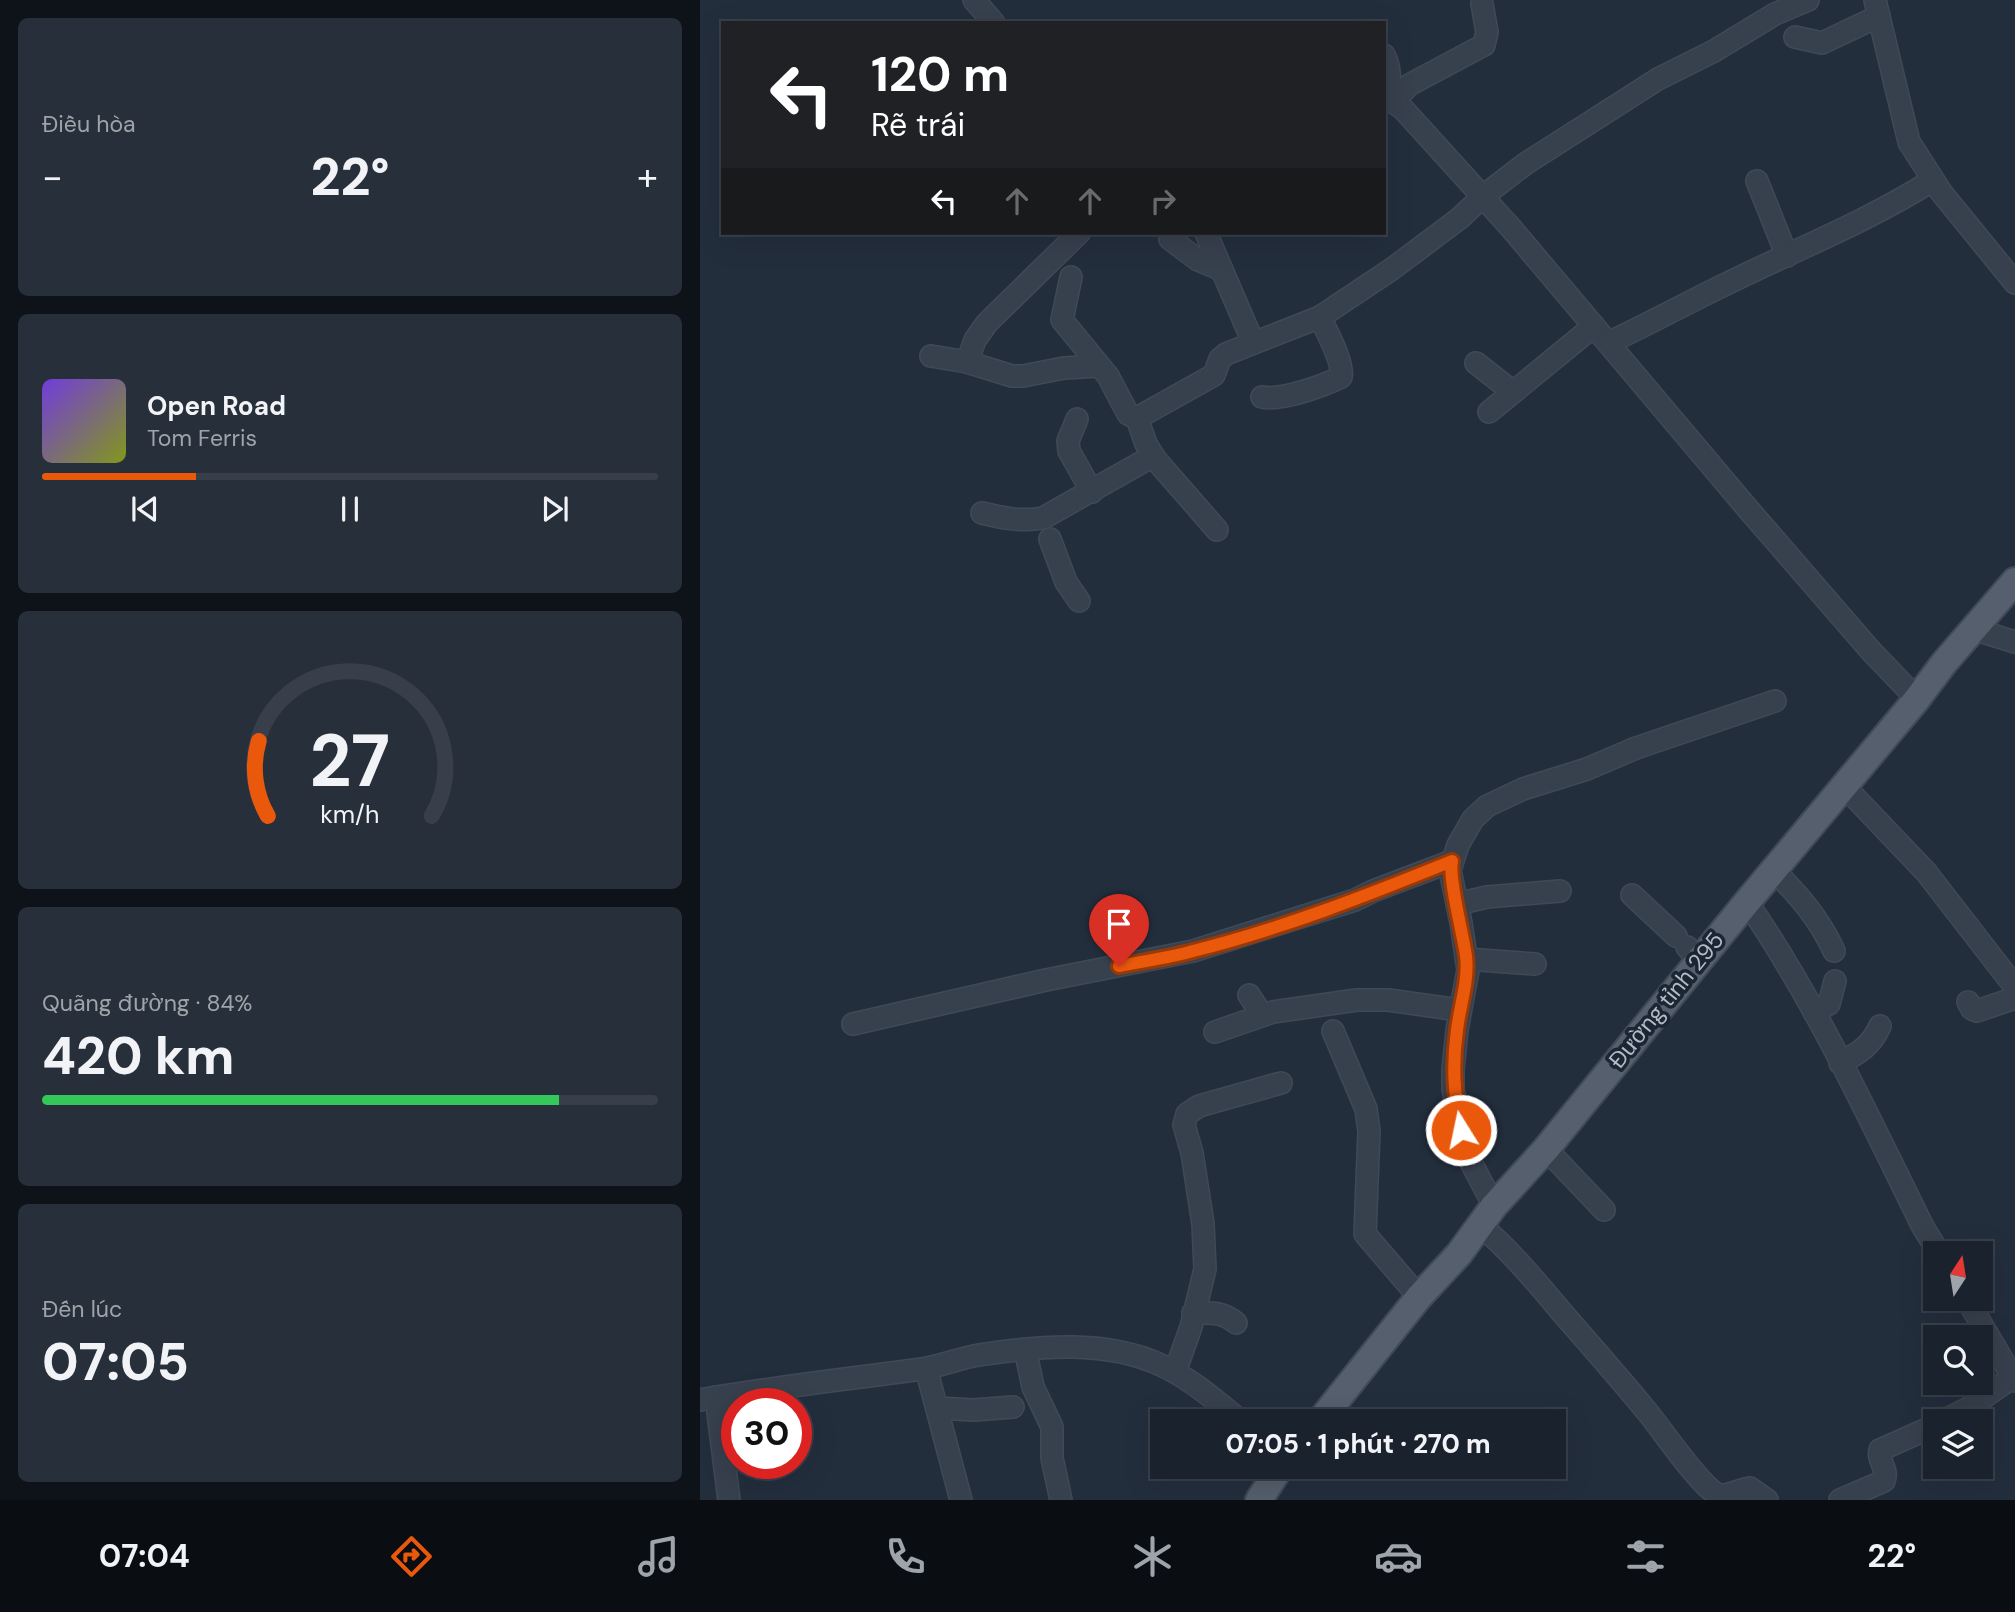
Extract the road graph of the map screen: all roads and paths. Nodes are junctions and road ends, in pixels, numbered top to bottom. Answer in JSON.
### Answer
{"nodes":[{"id":1,"x":974,"y":0,"type":"edge"},
{"id":2,"x":1808,"y":0,"type":"edge"},
{"id":3,"x":1482,"y":4,"type":"dead end"},
{"id":4,"x":1877,"y":8,"type":"edge"},
{"id":5,"x":992,"y":21,"type":"edge"},
{"id":6,"x":1795,"y":37,"type":"dead end"},
{"id":7,"x":1386,"y":59,"type":"edge"},
{"id":8,"x":1388,"y":101,"type":"edge"},
{"id":9,"x":1933,"y":180,"type":"junction"},
{"id":10,"x":1757,"y":181,"type":"dead end"},
{"id":11,"x":1482,"y":197,"type":"junction"},
{"id":12,"x":1077,"y":235,"type":"edge"},
{"id":13,"x":1207,"y":235,"type":"edge"},
{"id":14,"x":1170,"y":239,"type":"dead end"},
{"id":15,"x":1787,"y":256,"type":"junction"},
{"id":16,"x":1222,"y":270,"type":"junction"},
{"id":17,"x":1071,"y":278,"type":"dead end"},
{"id":18,"x":2015,"y":283,"type":"edge"},
{"id":19,"x":1320,"y":317,"type":"junction"},
{"id":20,"x":1601,"y":335,"type":"junction"},
{"id":21,"x":1253,"y":342,"type":"junction"},
{"id":22,"x":931,"y":356,"type":"dead end"},
{"id":23,"x":967,"y":362,"type":"junction"},
{"id":24,"x":1476,"y":363,"type":"dead end"},
{"id":25,"x":1098,"y":366,"type":"junction"},
{"id":26,"x":1513,"y":392,"type":"junction"},
{"id":27,"x":1262,"y":397,"type":"dead end"},
{"id":28,"x":1489,"y":412,"type":"dead end"},
{"id":29,"x":1137,"y":418,"type":"junction"},
{"id":30,"x":1077,"y":419,"type":"dead end"},
{"id":31,"x":1153,"y":456,"type":"junction"},
{"id":32,"x":1092,"y":492,"type":"junction"},
{"id":33,"x":982,"y":513,"type":"dead end"},
{"id":34,"x":1047,"y":528,"type":"junction"},
{"id":35,"x":1217,"y":530,"type":"dead end"},
{"id":36,"x":2015,"y":581,"type":"edge"},
{"id":37,"x":1079,"y":601,"type":"dead end"},
{"id":38,"x":1973,"y":629,"type":"junction"},
{"id":39,"x":2015,"y":642,"type":"edge"},
{"id":40,"x":1917,"y":699,"type":"junction"},
{"id":41,"x":1775,"y":701,"type":"dead end"},
{"id":42,"x":1844,"y":786,"type":"junction"},
{"id":43,"x":1452,"y":861,"type":"junction"},
{"id":44,"x":1773,"y":870,"type":"junction"},
{"id":45,"x":1560,"y":891,"type":"dead end"},
{"id":46,"x":1632,"y":895,"type":"dead end"},
{"id":47,"x":1747,"y":902,"type":"junction"},
{"id":48,"x":1457,"y":904,"type":"junction"},
{"id":49,"x":1687,"y":948,"type":"junction"},
{"id":50,"x":1834,"y":951,"type":"dead end"},
{"id":51,"x":1466,"y":959,"type":"junction"},
{"id":52,"x":1535,"y":964,"type":"dead end"},
{"id":53,"x":1835,"y":981,"type":"dead end"},
{"id":54,"x":2015,"y":987,"type":"edge"},
{"id":55,"x":1248,"y":995,"type":"dead end"},
{"id":56,"x":2015,"y":998,"type":"edge"},
{"id":57,"x":1968,"y":1002,"type":"dead end"},
{"id":58,"x":1460,"y":1010,"type":"junction"},
{"id":59,"x":1814,"y":1012,"type":"junction"},
{"id":60,"x":1262,"y":1015,"type":"junction"},
{"id":61,"x":853,"y":1024,"type":"dead end"},
{"id":62,"x":1880,"y":1026,"type":"dead end"},
{"id":63,"x":1333,"y":1031,"type":"dead end"},
{"id":64,"x":1215,"y":1032,"type":"dead end"},
{"id":65,"x":1840,"y":1063,"type":"junction"},
{"id":66,"x":1281,"y":1083,"type":"dead end"},
{"id":67,"x":1546,"y":1149,"type":"junction"},
{"id":68,"x":1604,"y":1210,"type":"dead end"},
{"id":69,"x":1487,"y":1216,"type":"junction"},
{"id":70,"x":1932,"y":1241,"type":"edge"},
{"id":71,"x":1419,"y":1297,"type":"junction"},
{"id":72,"x":1974,"y":1311,"type":"edge"},
{"id":73,"x":1193,"y":1313,"type":"junction"},
{"id":74,"x":1236,"y":1323,"type":"dead end"},
{"id":75,"x":1025,"y":1349,"type":"junction"},
{"id":76,"x":926,"y":1368,"type":"junction"},
{"id":77,"x":1175,"y":1372,"type":"junction"},
{"id":78,"x":2014,"y":1379,"type":"edge"},
{"id":79,"x":708,"y":1398,"type":"edge"},
{"id":80,"x":1013,"y":1407,"type":"dead end"},
{"id":81,"x":938,"y":1408,"type":"junction"},
{"id":82,"x":1225,"y":1409,"type":"edge"},
{"id":83,"x":1330,"y":1409,"type":"edge"},
{"id":84,"x":1967,"y":1409,"type":"edge"},
{"id":85,"x":1923,"y":1431,"type":"edge"},
{"id":86,"x":1273,"y":1479,"type":"edge"},
{"id":87,"x":729,"y":1500,"type":"edge"},
{"id":88,"x":961,"y":1500,"type":"edge"},
{"id":89,"x":1061,"y":1500,"type":"edge"},
{"id":90,"x":1259,"y":1500,"type":"edge"},
{"id":91,"x":1767,"y":1500,"type":"edge"},
{"id":92,"x":1840,"y":1500,"type":"edge"}],
"edges":[{"from":1,"to":5,"type":"street"},
{"from":2,"to":11,"type":"street"},
{"from":3,"to":8,"type":"street"},
{"from":4,"to":6,"type":"street"},
{"from":4,"to":9,"type":"street"},
{"from":7,"to":8,"type":"street"},
{"from":8,"to":11,"type":"street"},
{"from":9,"to":15,"type":"street"},
{"from":9,"to":18,"type":"street"},
{"from":10,"to":15,"type":"street"},
{"from":11,"to":19,"type":"street"},
{"from":11,"to":20,"type":"street"},
{"from":12,"to":23,"type":"street"},
{"from":13,"to":16,"type":"street"},
{"from":14,"to":16,"type":"street"},
{"from":15,"to":20,"type":"street"},
{"from":16,"to":21,"type":"street"},
{"from":17,"to":25,"type":"street"},
{"from":19,"to":21,"type":"street"},
{"from":19,"to":27,"type":"street"},
{"from":20,"to":26,"type":"street"},
{"from":20,"to":40,"type":"street"},
{"from":21,"to":29,"type":"street"},
{"from":22,"to":23,"type":"street"},
{"from":23,"to":25,"type":"street"},
{"from":24,"to":26,"type":"street"},
{"from":25,"to":29,"type":"street"},
{"from":26,"to":28,"type":"street"},
{"from":29,"to":31,"type":"street"},
{"from":30,"to":32,"type":"street"},
{"from":31,"to":32,"type":"street"},
{"from":31,"to":35,"type":"street"},
{"from":32,"to":34,"type":"street"},
{"from":33,"to":34,"type":"street"},
{"from":34,"to":37,"type":"street"},
{"from":36,"to":38,"type":"main road","name":"Đường tỉnh 295"},
{"from":38,"to":39,"type":"street"},
{"from":38,"to":40,"type":"main road","name":"Đường tỉnh 295"},
{"from":40,"to":42,"type":"main road","name":"Đường tỉnh 295"},
{"from":41,"to":43,"type":"street"},
{"from":42,"to":44,"type":"main road","name":"Đường tỉnh 295"},
{"from":42,"to":54,"type":"street"},
{"from":43,"to":48,"type":"street"},
{"from":43,"to":61,"type":"street"},
{"from":44,"to":47,"type":"main road","name":"Đường tỉnh 295"},
{"from":44,"to":50,"type":"street"},
{"from":45,"to":48,"type":"street"},
{"from":46,"to":49,"type":"street"},
{"from":47,"to":49,"type":"main road","name":"Đường tỉnh 295"},
{"from":47,"to":59,"type":"street"},
{"from":48,"to":51,"type":"street"},
{"from":49,"to":67,"type":"main road","name":"Đường tỉnh 295"},
{"from":51,"to":52,"type":"street"},
{"from":51,"to":58,"type":"street"},
{"from":53,"to":59,"type":"street"},
{"from":55,"to":60,"type":"street"},
{"from":56,"to":57,"type":"street"},
{"from":58,"to":60,"type":"street"},
{"from":58,"to":69,"type":"street"},
{"from":59,"to":65,"type":"street"},
{"from":60,"to":64,"type":"street"},
{"from":62,"to":65,"type":"street"},
{"from":63,"to":71,"type":"street"},
{"from":65,"to":70,"type":"street"},
{"from":66,"to":73,"type":"street"},
{"from":67,"to":68,"type":"street"},
{"from":67,"to":69,"type":"main road","name":"Đường tỉnh 295"},
{"from":69,"to":71,"type":"main road","name":"Đường tỉnh 295"},
{"from":69,"to":91,"type":"street"},
{"from":71,"to":83,"type":"main road","name":"Đường tỉnh 295"},
{"from":72,"to":78,"type":"street"},
{"from":73,"to":74,"type":"street"},
{"from":73,"to":77,"type":"street"},
{"from":75,"to":76,"type":"street"},
{"from":75,"to":77,"type":"street"},
{"from":75,"to":89,"type":"street"},
{"from":76,"to":79,"type":"street"},
{"from":76,"to":81,"type":"street"},
{"from":77,"to":82,"type":"street"},
{"from":78,"to":84,"type":"street"},
{"from":79,"to":87,"type":"street"},
{"from":80,"to":81,"type":"street"},
{"from":81,"to":88,"type":"street"},
{"from":85,"to":92,"type":"street"},
{"from":86,"to":90,"type":"main road"}]}
